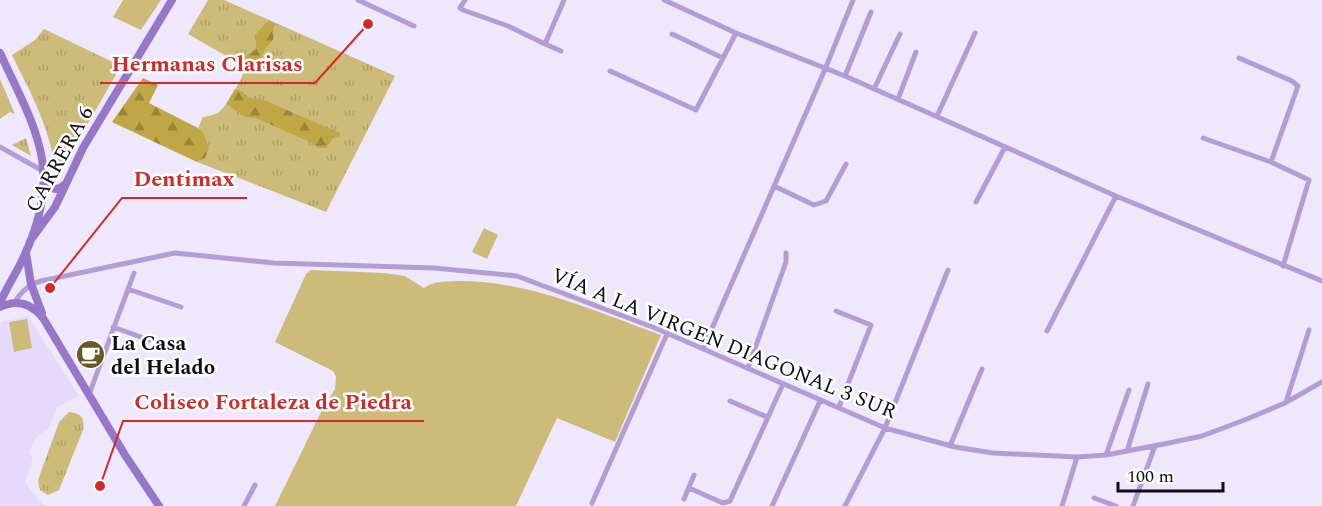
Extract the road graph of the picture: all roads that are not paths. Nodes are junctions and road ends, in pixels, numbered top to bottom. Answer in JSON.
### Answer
{"nodes":[{"id":1,"x":172,"y":0,"type":"edge"},
{"id":2,"x":358,"y":0,"type":"edge"},
{"id":3,"x":465,"y":0,"type":"edge"},
{"id":4,"x":564,"y":0,"type":"edge"},
{"id":5,"x":664,"y":0,"type":"edge"},
{"id":6,"x":853,"y":0,"type":"edge"},
{"id":7,"x":872,"y":12,"type":"dead end"},
{"id":8,"x":414,"y":26,"type":"dead end"},
{"id":9,"x":672,"y":33,"type":"dead end"},
{"id":10,"x":736,"y":33,"type":"junction"},
{"id":11,"x":975,"y":33,"type":"dead end"},
{"id":12,"x":900,"y":34,"type":"dead end"},
{"id":13,"x":545,"y":44,"type":"junction"},
{"id":14,"x":561,"y":51,"type":"dead end"},
{"id":15,"x":916,"y":52,"type":"dead end"},
{"id":16,"x":0,"y":53,"type":"edge"},
{"id":17,"x":723,"y":58,"type":"junction"},
{"id":18,"x":1239,"y":58,"type":"dead end"},
{"id":19,"x":826,"y":68,"type":"junction"},
{"id":20,"x":610,"y":71,"type":"dead end"},
{"id":21,"x":845,"y":76,"type":"junction"},
{"id":22,"x":874,"y":89,"type":"junction"},
{"id":23,"x":898,"y":99,"type":"junction"},
{"id":24,"x":937,"y":116,"type":"junction"},
{"id":25,"x":1203,"y":138,"type":"dead end"},
{"id":26,"x":0,"y":147,"type":"edge"},
{"id":27,"x":1005,"y":147,"type":"junction"},
{"id":28,"x":1271,"y":162,"type":"junction"},
{"id":29,"x":846,"y":164,"type":"dead end"},
{"id":30,"x":45,"y":176,"type":"junction"},
{"id":31,"x":66,"y":184,"type":"junction"},
{"id":32,"x":774,"y":186,"type":"junction"},
{"id":33,"x":1116,"y":196,"type":"junction"},
{"id":34,"x":976,"y":202,"type":"dead end"},
{"id":35,"x":30,"y":240,"type":"junction"},
{"id":36,"x":26,"y":253,"type":"junction"},
{"id":37,"x":786,"y":253,"type":"dead end"},
{"id":38,"x":1282,"y":266,"type":"junction"},
{"id":39,"x":948,"y":270,"type":"dead end"},
{"id":40,"x":134,"y":273,"type":"dead end"},
{"id":41,"x":1322,"y":281,"type":"edge"},
{"id":42,"x":31,"y":284,"type":"junction"},
{"id":43,"x":128,"y":289,"type":"junction"},
{"id":44,"x":14,"y":303,"type":"junction"},
{"id":45,"x":0,"y":305,"type":"edge"},
{"id":46,"x":181,"y":307,"type":"dead end"},
{"id":47,"x":836,"y":311,"type":"dead end"},
{"id":48,"x":43,"y":318,"type":"junction"},
{"id":49,"x":113,"y":327,"type":"junction"},
{"id":50,"x":1309,"y":330,"type":"dead end"},
{"id":51,"x":1047,"y":331,"type":"dead end"},
{"id":52,"x":667,"y":334,"type":"junction"},
{"id":53,"x":149,"y":340,"type":"dead end"},
{"id":54,"x":703,"y":349,"type":"junction"},
{"id":55,"x":748,"y":368,"type":"junction"},
{"id":56,"x":982,"y":369,"type":"dead end"},
{"id":57,"x":1322,"y":382,"type":"edge"},
{"id":58,"x":783,"y":384,"type":"junction"},
{"id":59,"x":1148,"y":384,"type":"dead end"},
{"id":60,"x":1129,"y":390,"type":"dead end"},
{"id":61,"x":90,"y":392,"type":"junction"},
{"id":62,"x":730,"y":401,"type":"dead end"},
{"id":63,"x":820,"y":401,"type":"junction"},
{"id":64,"x":1285,"y":403,"type":"junction"},
{"id":65,"x":838,"y":407,"type":"junction"},
{"id":66,"x":767,"y":417,"type":"junction"},
{"id":67,"x":885,"y":428,"type":"junction"},
{"id":68,"x":950,"y":446,"type":"junction"},
{"id":69,"x":1155,"y":446,"type":"junction"},
{"id":70,"x":1127,"y":451,"type":"junction"},
{"id":71,"x":1106,"y":455,"type":"junction"},
{"id":72,"x":1077,"y":457,"type":"junction"},
{"id":73,"x":694,"y":475,"type":"dead end"},
{"id":74,"x":255,"y":485,"type":"dead end"},
{"id":75,"x":689,"y":488,"type":"junction"},
{"id":76,"x":1094,"y":498,"type":"dead end"},
{"id":77,"x":684,"y":499,"type":"dead end"},
{"id":78,"x":592,"y":503,"type":"dead end"},
{"id":79,"x":159,"y":506,"type":"edge"},
{"id":80,"x":244,"y":506,"type":"edge"},
{"id":81,"x":772,"y":506,"type":"edge"},
{"id":82,"x":845,"y":506,"type":"edge"},
{"id":83,"x":1062,"y":506,"type":"edge"},
{"id":84,"x":1116,"y":506,"type":"edge"},
{"id":85,"x":1133,"y":506,"type":"edge"}],
"edges":[{"from":1,"to":31,"type":"main road","name":"CARRERA 6"},
{"from":2,"to":8,"type":"street"},
{"from":3,"to":13,"type":"street"},
{"from":4,"to":13,"type":"street"},
{"from":5,"to":10,"type":"street"},
{"from":6,"to":19,"type":"street"},
{"from":7,"to":21,"type":"street"},
{"from":9,"to":17,"type":"street"},
{"from":10,"to":17,"type":"street"},
{"from":10,"to":19,"type":"street"},
{"from":11,"to":24,"type":"street"},
{"from":12,"to":22,"type":"street"},
{"from":13,"to":14,"type":"street"},
{"from":15,"to":23,"type":"street"},
{"from":16,"to":30,"type":"main road","name":"CARRERA 6"},
{"from":17,"to":20,"type":"street"},
{"from":18,"to":28,"type":"street"},
{"from":19,"to":21,"type":"street"},
{"from":19,"to":32,"type":"street"},
{"from":21,"to":22,"type":"street"},
{"from":22,"to":23,"type":"street"},
{"from":23,"to":24,"type":"street"},
{"from":24,"to":27,"type":"street"},
{"from":25,"to":28,"type":"street"},
{"from":26,"to":30,"type":"street"},
{"from":27,"to":33,"type":"street"},
{"from":27,"to":34,"type":"street"},
{"from":28,"to":38,"type":"street"},
{"from":29,"to":32,"type":"street"},
{"from":30,"to":31,"type":"main road"},
{"from":30,"to":35,"type":"main road","name":"CARRERA 6"},
{"from":31,"to":35,"type":"main road","name":"CARRERA 6"},
{"from":32,"to":54,"type":"street"},
{"from":33,"to":38,"type":"street"},
{"from":33,"to":51,"type":"street"},
{"from":35,"to":36,"type":"main road","name":"CARRERA 6"},
{"from":36,"to":42,"type":"main road"},
{"from":36,"to":45,"type":"main road","name":"CARRERA 6"},
{"from":37,"to":55,"type":"street"},
{"from":38,"to":41,"type":"street"},
{"from":39,"to":67,"type":"street"},
{"from":40,"to":43,"type":"street"},
{"from":42,"to":44,"type":"street"},
{"from":42,"to":48,"type":"main road"},
{"from":42,"to":52,"type":"street","name":"VÍA A LA VIRGEN DIAGONAL 3 SUR"},
{"from":43,"to":46,"type":"street"},
{"from":43,"to":49,"type":"street"},
{"from":44,"to":45,"type":"main road"},
{"from":44,"to":48,"type":"main road"},
{"from":47,"to":65,"type":"street"},
{"from":48,"to":61,"type":"main road"},
{"from":49,"to":53,"type":"street"},
{"from":49,"to":61,"type":"street"},
{"from":50,"to":64,"type":"street"},
{"from":52,"to":54,"type":"street","name":"VÍA A LA VIRGEN DIAGONAL 3 SUR"},
{"from":52,"to":78,"type":"street"},
{"from":54,"to":55,"type":"street","name":"VÍA A LA VIRGEN DIAGONAL 3 SUR"},
{"from":55,"to":58,"type":"street","name":"VÍA A LA VIRGEN DIAGONAL 3 SUR"},
{"from":56,"to":68,"type":"street"},
{"from":57,"to":64,"type":"street","name":"VÍA A LA VIRGEN DIAGONAL 3 SUR"},
{"from":58,"to":63,"type":"street","name":"VÍA A LA VIRGEN DIAGONAL 3 SUR"},
{"from":58,"to":66,"type":"street"},
{"from":59,"to":70,"type":"street"},
{"from":60,"to":71,"type":"street"},
{"from":61,"to":79,"type":"main road"},
{"from":62,"to":66,"type":"street"},
{"from":63,"to":65,"type":"street","name":"VÍA A LA VIRGEN DIAGONAL 3 SUR"},
{"from":63,"to":81,"type":"street"},
{"from":64,"to":69,"type":"street","name":"VÍA A LA VIRGEN DIAGONAL 3 SUR"},
{"from":65,"to":67,"type":"street","name":"VÍA A LA VIRGEN DIAGONAL 3 SUR"},
{"from":66,"to":75,"type":"street"},
{"from":67,"to":68,"type":"street","name":"VÍA A LA VIRGEN DIAGONAL 3 SUR"},
{"from":67,"to":82,"type":"street"},
{"from":68,"to":72,"type":"street","name":"VÍA A LA VIRGEN DIAGONAL 3 SUR"},
{"from":69,"to":70,"type":"street","name":"VÍA A LA VIRGEN DIAGONAL 3 SUR"},
{"from":69,"to":85,"type":"street"},
{"from":70,"to":71,"type":"street","name":"VÍA A LA VIRGEN DIAGONAL 3 SUR"},
{"from":71,"to":72,"type":"street","name":"VÍA A LA VIRGEN DIAGONAL 3 SUR"},
{"from":72,"to":83,"type":"street"},
{"from":73,"to":75,"type":"street"},
{"from":74,"to":80,"type":"street"},
{"from":75,"to":77,"type":"street"},
{"from":76,"to":84,"type":"street"}]}
